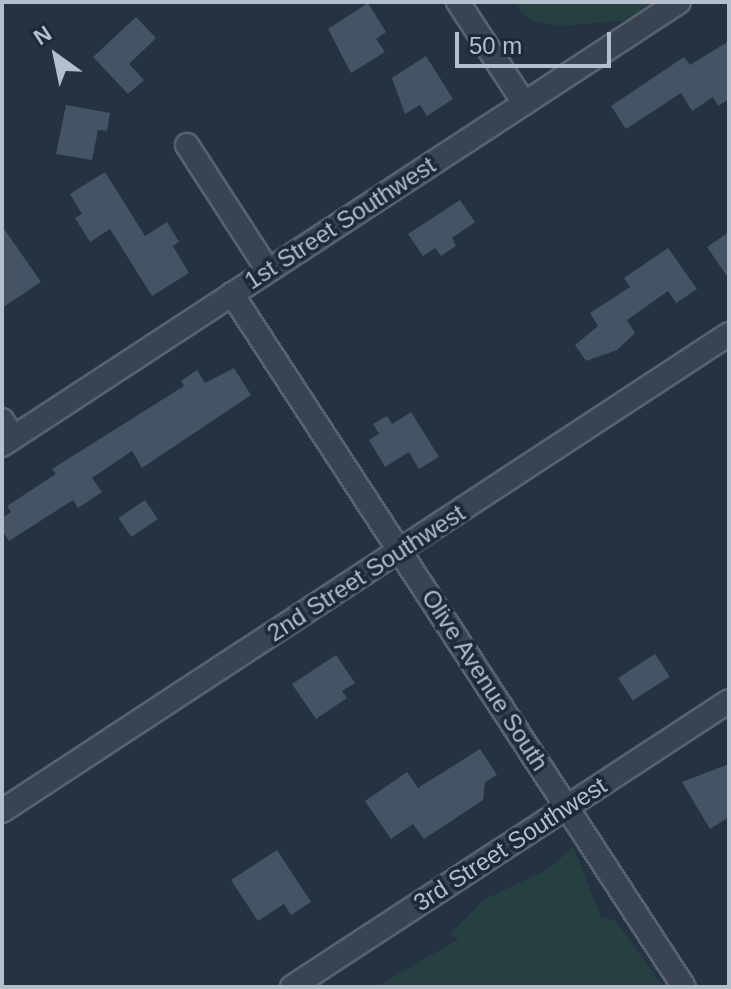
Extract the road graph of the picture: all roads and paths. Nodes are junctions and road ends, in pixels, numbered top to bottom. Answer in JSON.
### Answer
{"nodes":[{"id":1,"x":458,"y":2,"type":"edge"},
{"id":2,"x":679,"y":2,"type":"edge"},
{"id":3,"x":524,"y":103,"type":"junction"},
{"id":4,"x":187,"y":145,"type":"dead end"},
{"id":5,"x":268,"y":270,"type":"junction"},
{"id":6,"x":232,"y":294,"type":"junction"},
{"id":7,"x":729,"y":334,"type":"edge"},
{"id":8,"x":6,"y":434,"type":"edge"},
{"id":9,"x":400,"y":550,"type":"junction"},
{"id":10,"x":729,"y":701,"type":"edge"},
{"id":11,"x":567,"y":807,"type":"junction"},
{"id":12,"x":2,"y":811,"type":"edge"},
{"id":13,"x":292,"y":987,"type":"edge"},
{"id":14,"x":684,"y":987,"type":"edge"}],
"edges":[{"from":1,"to":3,"type":"street"},
{"from":2,"to":3,"type":"street","name":"1st Street Southwest"},
{"from":3,"to":5,"type":"street","name":"1st Street Southwest"},
{"from":4,"to":5,"type":"street"},
{"from":5,"to":6,"type":"street","name":"1st Street Southwest"},
{"from":6,"to":8,"type":"street","name":"1st Street Southwest"},
{"from":6,"to":9,"type":"street","name":"Olive Avenue South"},
{"from":7,"to":9,"type":"street","name":"2nd Street Southwest"},
{"from":9,"to":11,"type":"street","name":"Olive Avenue South"},
{"from":9,"to":12,"type":"street","name":"2nd Street Southwest"},
{"from":10,"to":11,"type":"street","name":"3rd Street Southwest"},
{"from":11,"to":13,"type":"street","name":"3rd Street Southwest"},
{"from":11,"to":14,"type":"street","name":"Olive Avenue South"}]}
